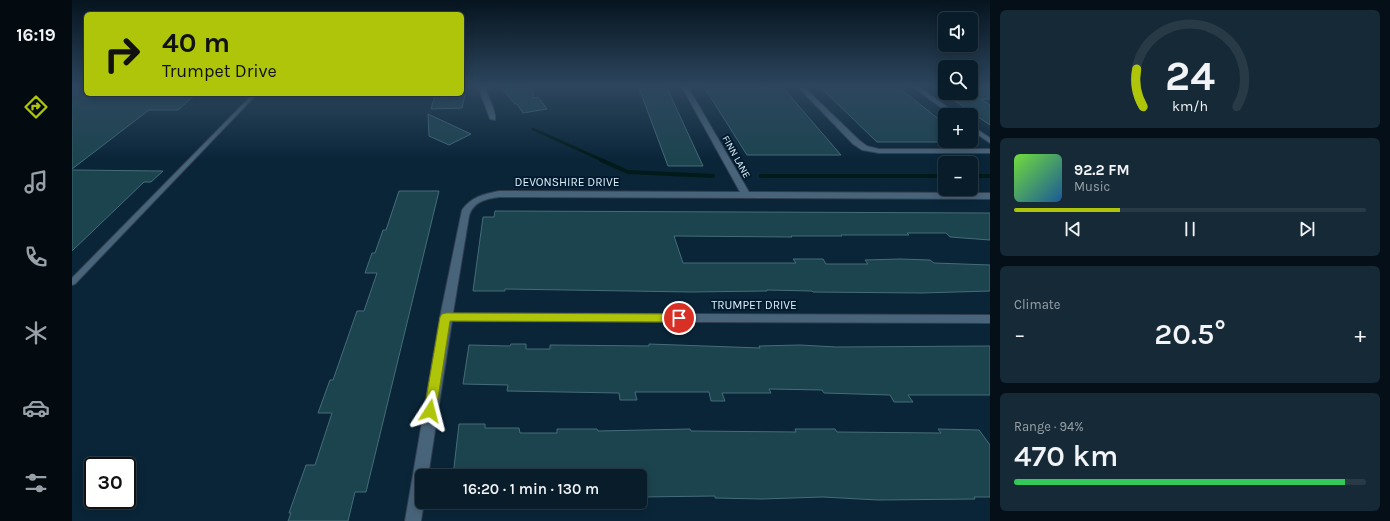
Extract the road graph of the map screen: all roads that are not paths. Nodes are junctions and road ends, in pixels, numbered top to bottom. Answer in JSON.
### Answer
{"nodes":[{"id":1,"x":238,"y":111,"type":"edge"},
{"id":2,"x":491,"y":111,"type":"edge"},
{"id":3,"x":699,"y":111,"type":"edge"},
{"id":4,"x":826,"y":111,"type":"edge"},
{"id":5,"x":493,"y":119,"type":"dead end"},
{"id":6,"x":978,"y":132,"type":"edge"},
{"id":7,"x":990,"y":141,"type":"edge"},
{"id":8,"x":990,"y":151,"type":"edge"},
{"id":9,"x":746,"y":195,"type":"junction"},
{"id":10,"x":990,"y":196,"type":"edge"},
{"id":11,"x":72,"y":282,"type":"edge"},
{"id":12,"x":446,"y":317,"type":"junction"},
{"id":13,"x":990,"y":319,"type":"edge"},
{"id":14,"x":412,"y":521,"type":"edge"}],
"edges":[{"from":1,"to":11,"type":"lane"},
{"from":2,"to":5,"type":"street"},
{"from":3,"to":9,"type":"street","name":"FINN LANE"},
{"from":4,"to":8,"type":"street"},
{"from":6,"to":7,"type":"street"},
{"from":9,"to":10,"type":"street","name":"DEVONSHIRE DRIVE"},
{"from":9,"to":12,"type":"street","name":"DEVONSHIRE DRIVE"},
{"from":12,"to":13,"type":"street","name":"TRUMPET DRIVE"},
{"from":12,"to":14,"type":"street","name":"DEVONSHIRE DRIVE"}]}
